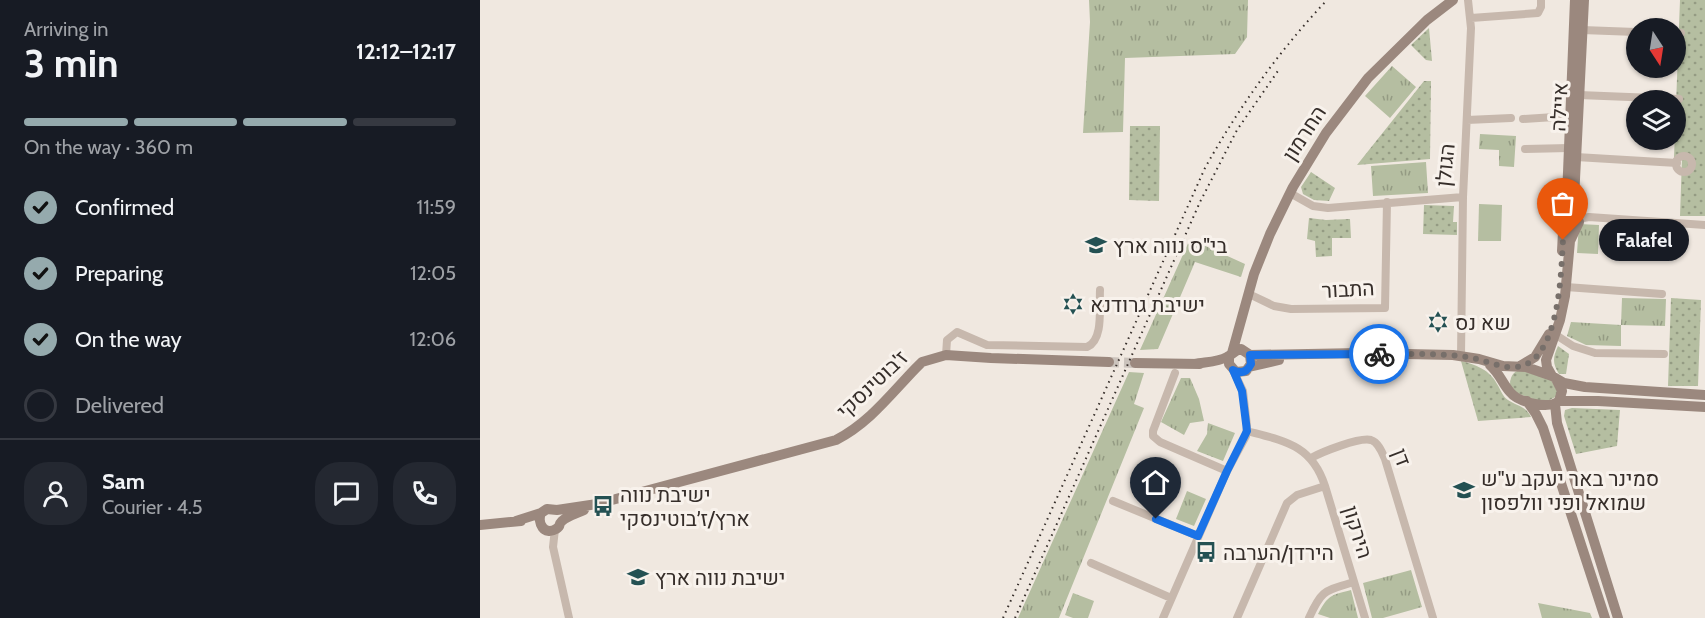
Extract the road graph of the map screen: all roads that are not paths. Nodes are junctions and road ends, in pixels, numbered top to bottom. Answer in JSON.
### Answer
{"nodes":[{"id":1,"x":1454,"y":0,"type":"edge"},
{"id":2,"x":1468,"y":0,"type":"edge"},
{"id":3,"x":1541,"y":0,"type":"edge"},
{"id":4,"x":1575,"y":0,"type":"edge"},
{"id":5,"x":1584,"y":0,"type":"edge"},
{"id":6,"x":1471,"y":18,"type":"junction"},
{"id":7,"x":1582,"y":30,"type":"junction"},
{"id":8,"x":1626,"y":32,"type":"edge"},
{"id":9,"x":1579,"y":95,"type":"junction"},
{"id":10,"x":1626,"y":97,"type":"edge"},
{"id":11,"x":1570,"y":116,"type":"junction"},
{"id":12,"x":1511,"y":118,"type":"dead end"},
{"id":13,"x":1523,"y":118,"type":"dead end"},
{"id":14,"x":1467,"y":120,"type":"junction"},
{"id":15,"x":1569,"y":148,"type":"junction"},
{"id":16,"x":1525,"y":149,"type":"dead end"},
{"id":17,"x":1576,"y":157,"type":"junction"},
{"id":18,"x":1677,"y":163,"type":"dead end"},
{"id":19,"x":1290,"y":193,"type":"junction"},
{"id":20,"x":1463,"y":197,"type":"junction"},
{"id":21,"x":1387,"y":202,"type":"junction"},
{"id":22,"x":1563,"y":214,"type":"junction"},
{"id":23,"x":1577,"y":217,"type":"junction"},
{"id":24,"x":1705,"y":225,"type":"edge"},
{"id":25,"x":1568,"y":232,"type":"junction"},
{"id":26,"x":1566,"y":287,"type":"junction"},
{"id":27,"x":1100,"y":290,"type":"dead end"},
{"id":28,"x":1249,"y":294,"type":"junction"},
{"id":29,"x":1662,"y":294,"type":"dead end"},
{"id":30,"x":1241,"y":322,"type":"junction"},
{"id":31,"x":1556,"y":335,"type":"junction"},
{"id":32,"x":1248,"y":353,"type":"junction"},
{"id":33,"x":1318,"y":353,"type":"junction"},
{"id":34,"x":1664,"y":354,"type":"dead end"},
{"id":35,"x":946,"y":355,"type":"junction"},
{"id":36,"x":1461,"y":356,"type":"junction"},
{"id":37,"x":1479,"y":359,"type":"junction"},
{"id":38,"x":1231,"y":362,"type":"junction"},
{"id":39,"x":1109,"y":363,"type":"tunnel mouth"},
{"id":40,"x":1135,"y":363,"type":"tunnel mouth"},
{"id":41,"x":1518,"y":367,"type":"junction"},
{"id":42,"x":1248,"y":369,"type":"junction"},
{"id":43,"x":1175,"y":373,"type":"dead end"},
{"id":44,"x":1554,"y":378,"type":"junction"},
{"id":45,"x":1506,"y":386,"type":"junction"},
{"id":46,"x":1242,"y":391,"type":"junction"},
{"id":47,"x":1705,"y":394,"type":"edge"},
{"id":48,"x":1527,"y":401,"type":"junction"},
{"id":49,"x":1557,"y":403,"type":"junction"},
{"id":50,"x":1705,"y":407,"type":"edge"},
{"id":51,"x":1247,"y":431,"type":"junction"},
{"id":52,"x":1311,"y":458,"type":"junction"},
{"id":53,"x":1227,"y":471,"type":"junction"},
{"id":54,"x":1325,"y":486,"type":"junction"},
{"id":55,"x":1113,"y":501,"type":"dead end"},
{"id":56,"x":597,"y":504,"type":"junction"},
{"id":57,"x":556,"y":510,"type":"junction"},
{"id":58,"x":548,"y":523,"type":"junction"},
{"id":59,"x":480,"y":525,"type":"edge"},
{"id":60,"x":1198,"y":536,"type":"junction"},
{"id":61,"x":1091,"y":563,"type":"dead end"},
{"id":62,"x":1354,"y":582,"type":"junction"},
{"id":63,"x":1171,"y":598,"type":"junction"},
{"id":64,"x":569,"y":618,"type":"edge"},
{"id":65,"x":1162,"y":618,"type":"edge"},
{"id":66,"x":1238,"y":618,"type":"edge"},
{"id":67,"x":1309,"y":618,"type":"edge"},
{"id":68,"x":1365,"y":618,"type":"edge"},
{"id":69,"x":1433,"y":618,"type":"edge"},
{"id":70,"x":1605,"y":618,"type":"edge"},
{"id":71,"x":1618,"y":618,"type":"edge"}],
"edges":[{"from":1,"to":19,"type":"street","name":"החרמון"},
{"from":2,"to":6,"type":"street","name":"הגולן"},
{"from":3,"to":6,"type":"street"},
{"from":4,"to":11,"type":"street","name":"איילה"},
{"from":5,"to":7,"type":"street","name":"איילה"},
{"from":6,"to":14,"type":"street","name":"הגולן"},
{"from":7,"to":8,"type":"street"},
{"from":7,"to":9,"type":"street","name":"איילה"},
{"from":9,"to":10,"type":"street"},
{"from":9,"to":17,"type":"street","name":"איילה"},
{"from":11,"to":13,"type":"street"},
{"from":11,"to":15,"type":"street","name":"איילה"},
{"from":12,"to":14,"type":"street"},
{"from":14,"to":20,"type":"street","name":"הגולן"},
{"from":15,"to":16,"type":"street"},
{"from":15,"to":22,"type":"street","name":"איילה"},
{"from":17,"to":18,"type":"street"},
{"from":17,"to":23,"type":"street","name":"איילה"},
{"from":19,"to":21,"type":"street","name":"הגולן"},
{"from":19,"to":28,"type":"street","name":"החרמון"},
{"from":20,"to":21,"type":"street","name":"הגולן"},
{"from":20,"to":36,"type":"street"},
{"from":21,"to":28,"type":"street","name":"התבור"},
{"from":22,"to":23,"type":"street"},
{"from":22,"to":25,"type":"street"},
{"from":23,"to":24,"type":"street"},
{"from":23,"to":25,"type":"street"},
{"from":25,"to":26,"type":"street"},
{"from":25,"to":41,"type":"street"},
{"from":26,"to":29,"type":"street"},
{"from":26,"to":31,"type":"street"},
{"from":27,"to":35,"type":"street"},
{"from":28,"to":30,"type":"street","name":"החרמון"},
{"from":30,"to":32,"type":"street","name":"החרמון"},
{"from":30,"to":38,"type":"street","name":"החרמון"},
{"from":31,"to":34,"type":"street"},
{"from":31,"to":44,"type":"street"},
{"from":32,"to":33,"type":"street"},
{"from":32,"to":38,"type":"street"},
{"from":32,"to":42,"type":"street"},
{"from":33,"to":36,"type":"street"},
{"from":33,"to":42,"type":"street"},
{"from":35,"to":39,"type":"street","name":"ז'בוטינסקי"},
{"from":35,"to":56,"type":"street","name":"ז'בוטינסקי"},
{"from":36,"to":37,"type":"street"},
{"from":37,"to":41,"type":"street"},
{"from":37,"to":45,"type":"street"},
{"from":38,"to":40,"type":"street"},
{"from":38,"to":42,"type":"street"},
{"from":38,"to":46,"type":"street"},
{"from":41,"to":44,"type":"street"},
{"from":41,"to":45,"type":"street"},
{"from":42,"to":46,"type":"street"},
{"from":43,"to":53,"type":"street"},
{"from":44,"to":47,"type":"street"},
{"from":44,"to":49,"type":"street"},
{"from":45,"to":48,"type":"street"},
{"from":46,"to":51,"type":"street"},
{"from":48,"to":49,"type":"street"},
{"from":48,"to":70,"type":"street"},
{"from":49,"to":50,"type":"street"},
{"from":49,"to":71,"type":"street"},
{"from":51,"to":52,"type":"street"},
{"from":51,"to":53,"type":"street"},
{"from":52,"to":54,"type":"street","name":"הירקון"},
{"from":52,"to":69,"type":"street","name":"דן"},
{"from":53,"to":60,"type":"street"},
{"from":54,"to":62,"type":"street","name":"הירקון"},
{"from":54,"to":66,"type":"street"},
{"from":55,"to":60,"type":"street"},
{"from":56,"to":57,"type":"street","name":"ז'בוטינסקי"},
{"from":56,"to":58,"type":"street","name":"ז'בוטינסקי"},
{"from":57,"to":58,"type":"street"},
{"from":57,"to":58,"type":"street","name":"ז'בוטינסקי"},
{"from":58,"to":59,"type":"street","name":"ז'בוטינסקי"},
{"from":58,"to":64,"type":"street"},
{"from":60,"to":63,"type":"street"},
{"from":61,"to":63,"type":"street"},
{"from":62,"to":67,"type":"street"},
{"from":62,"to":68,"type":"street","name":"הירקון"},
{"from":63,"to":65,"type":"street"}]}
